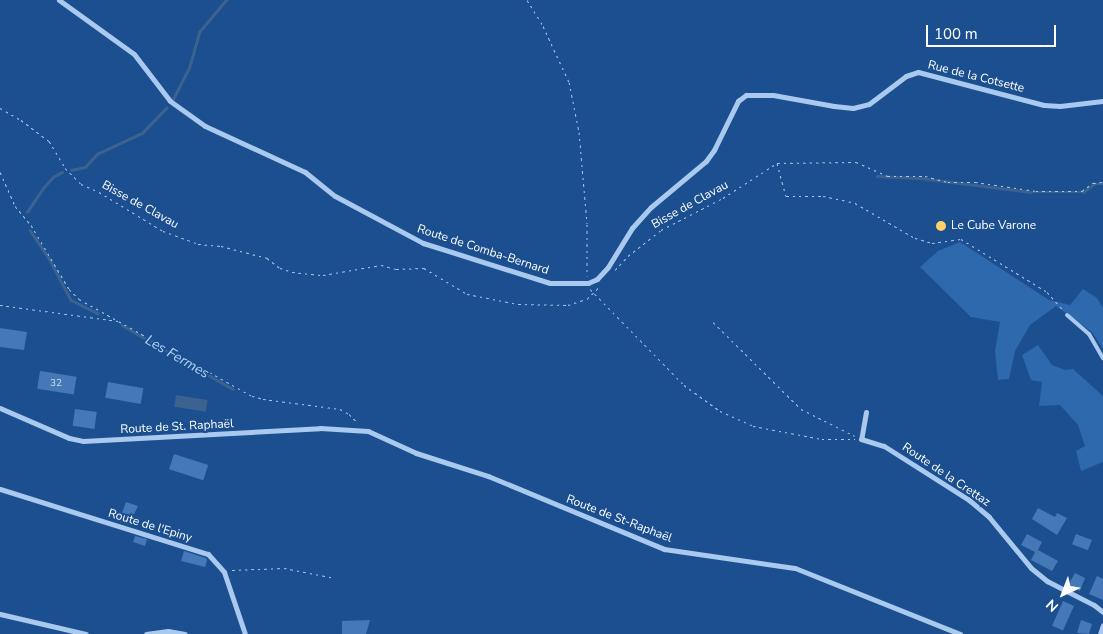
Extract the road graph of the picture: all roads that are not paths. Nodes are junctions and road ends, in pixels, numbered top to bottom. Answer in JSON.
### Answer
{"nodes":[{"id":1,"x":59,"y":0,"type":"edge"},
{"id":2,"x":1103,"y":101,"type":"edge"},
{"id":3,"x":588,"y":283,"type":"joint"},
{"id":4,"x":1067,"y":315,"type":"road end"},
{"id":5,"x":1103,"y":358,"type":"edge"},
{"id":6,"x":0,"y":408,"type":"edge"},
{"id":7,"x":866,"y":412,"type":"dead end"},
{"id":8,"x":361,"y":429,"type":"joint"},
{"id":9,"x":0,"y":489,"type":"edge"},
{"id":10,"x":1103,"y":612,"type":"edge"},
{"id":11,"x":0,"y":614,"type":"edge"},
{"id":12,"x":1103,"y":625,"type":"edge"},
{"id":13,"x":86,"y":634,"type":"edge"},
{"id":14,"x":146,"y":634,"type":"edge"},
{"id":15,"x":185,"y":634,"type":"edge"},
{"id":16,"x":245,"y":634,"type":"edge"},
{"id":17,"x":960,"y":634,"type":"edge"},
{"id":18,"x":1100,"y":634,"type":"edge"}],
"edges":[{"from":1,"to":3,"type":"street","name":"Route de Comba-Bernard"},
{"from":2,"to":3,"type":"street","name":"Rue de la Cotsette"},
{"from":4,"to":5,"type":"lane"},
{"from":6,"to":8,"type":"street","name":"Route de St. Raphaël"},
{"from":7,"to":10,"type":"street","name":"Route de la Crettaz"},
{"from":8,"to":17,"type":"street","name":"Route de St-Raphaël"},
{"from":9,"to":16,"type":"street","name":"Route de l'Epiny"},
{"from":11,"to":13,"type":"street"},
{"from":12,"to":18,"type":"street"},
{"from":14,"to":15,"type":"street"}]}
